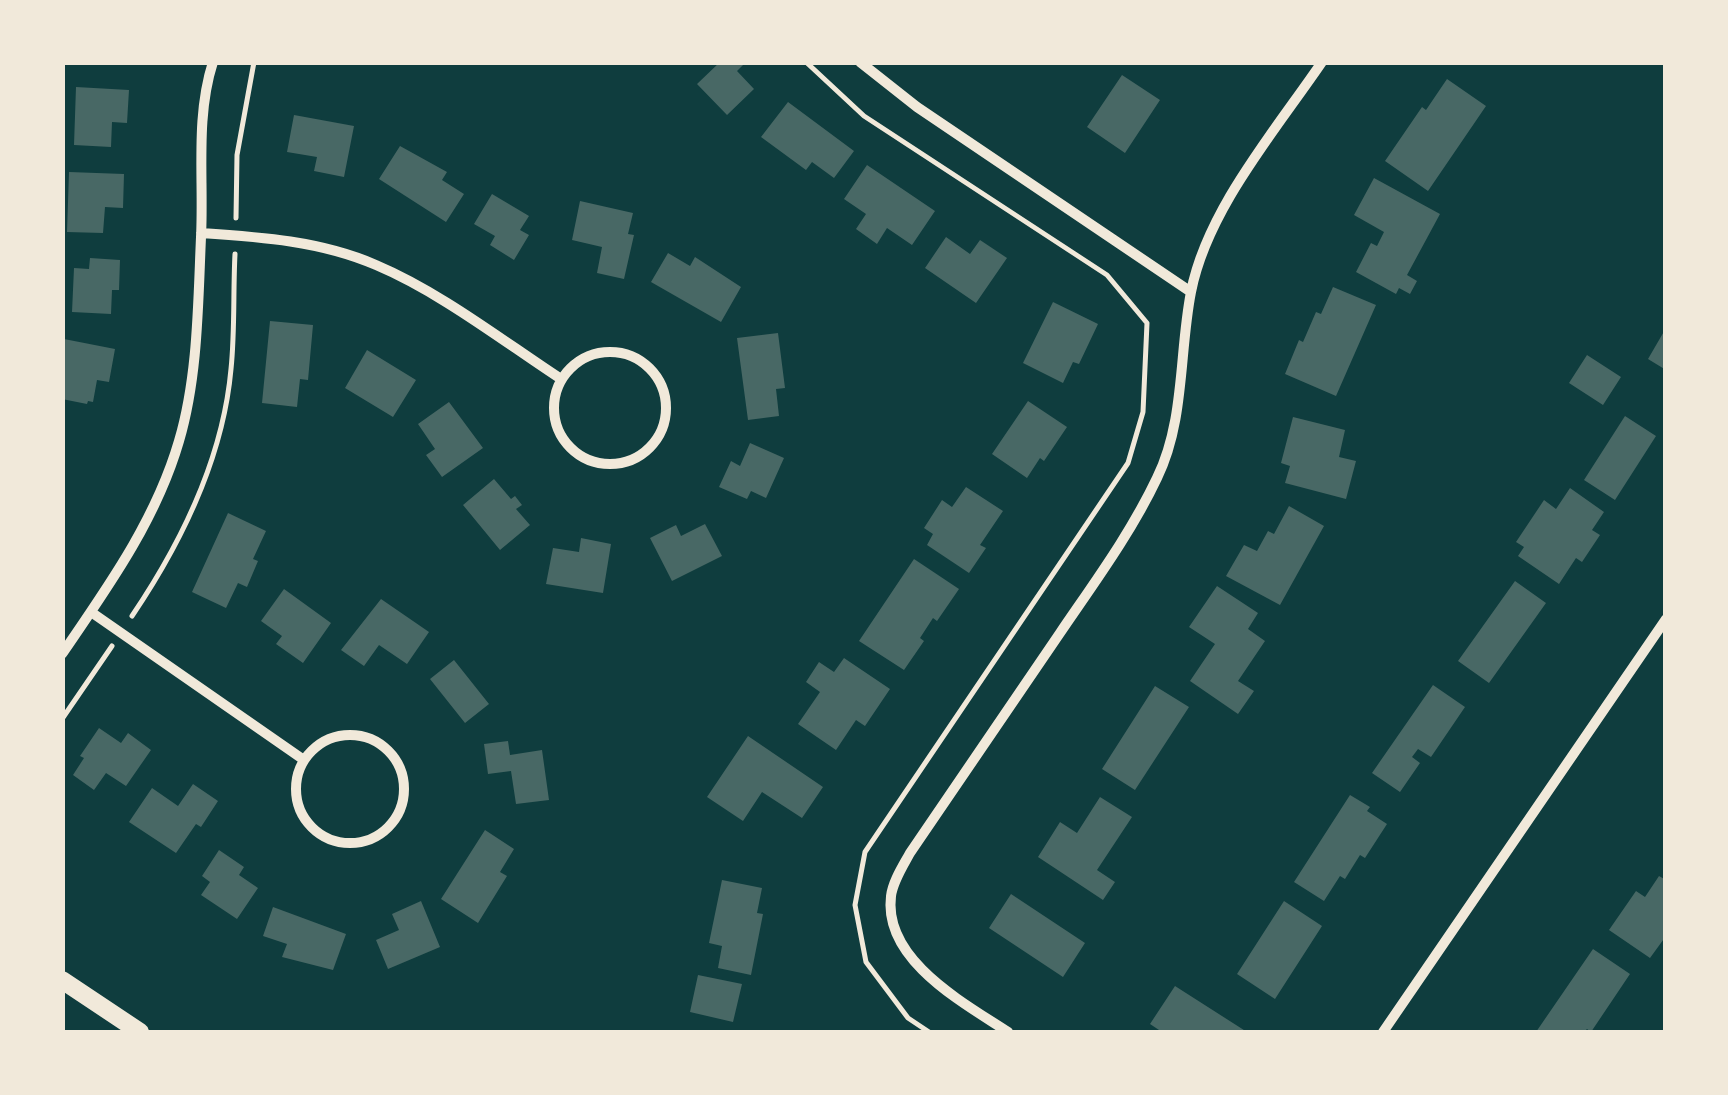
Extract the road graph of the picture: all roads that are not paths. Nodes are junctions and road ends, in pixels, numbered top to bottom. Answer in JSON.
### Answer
{"nodes":[{"id":1,"x":213,"y":62,"type":"edge"},
{"id":2,"x":860,"y":62,"type":"edge"},
{"id":3,"x":1322,"y":62,"type":"edge"},
{"id":4,"x":201,"y":233,"type":"junction"},
{"id":5,"x":1191,"y":292,"type":"junction"},
{"id":6,"x":562,"y":379,"type":"junction"},
{"id":7,"x":90,"y":612,"type":"junction"},
{"id":8,"x":1666,"y":619,"type":"edge"},
{"id":9,"x":62,"y":654,"type":"edge"},
{"id":10,"x":304,"y":760,"type":"junction"},
{"id":11,"x":62,"y":980,"type":"edge"},
{"id":12,"x":140,"y":1032,"type":"edge"},
{"id":13,"x":1008,"y":1032,"type":"edge"},
{"id":14,"x":1384,"y":1032,"type":"edge"}],
"edges":[{"from":1,"to":4,"type":"street"},
{"from":2,"to":5,"type":"street"},
{"from":3,"to":5,"type":"street"},
{"from":4,"to":6,"type":"street"},
{"from":4,"to":7,"type":"street"},
{"from":5,"to":13,"type":"street"},
{"from":6,"to":6,"type":"street"},
{"from":7,"to":9,"type":"street"},
{"from":7,"to":10,"type":"street"},
{"from":8,"to":14,"type":"street"},
{"from":10,"to":10,"type":"street"},
{"from":11,"to":12,"type":"street"}]}
